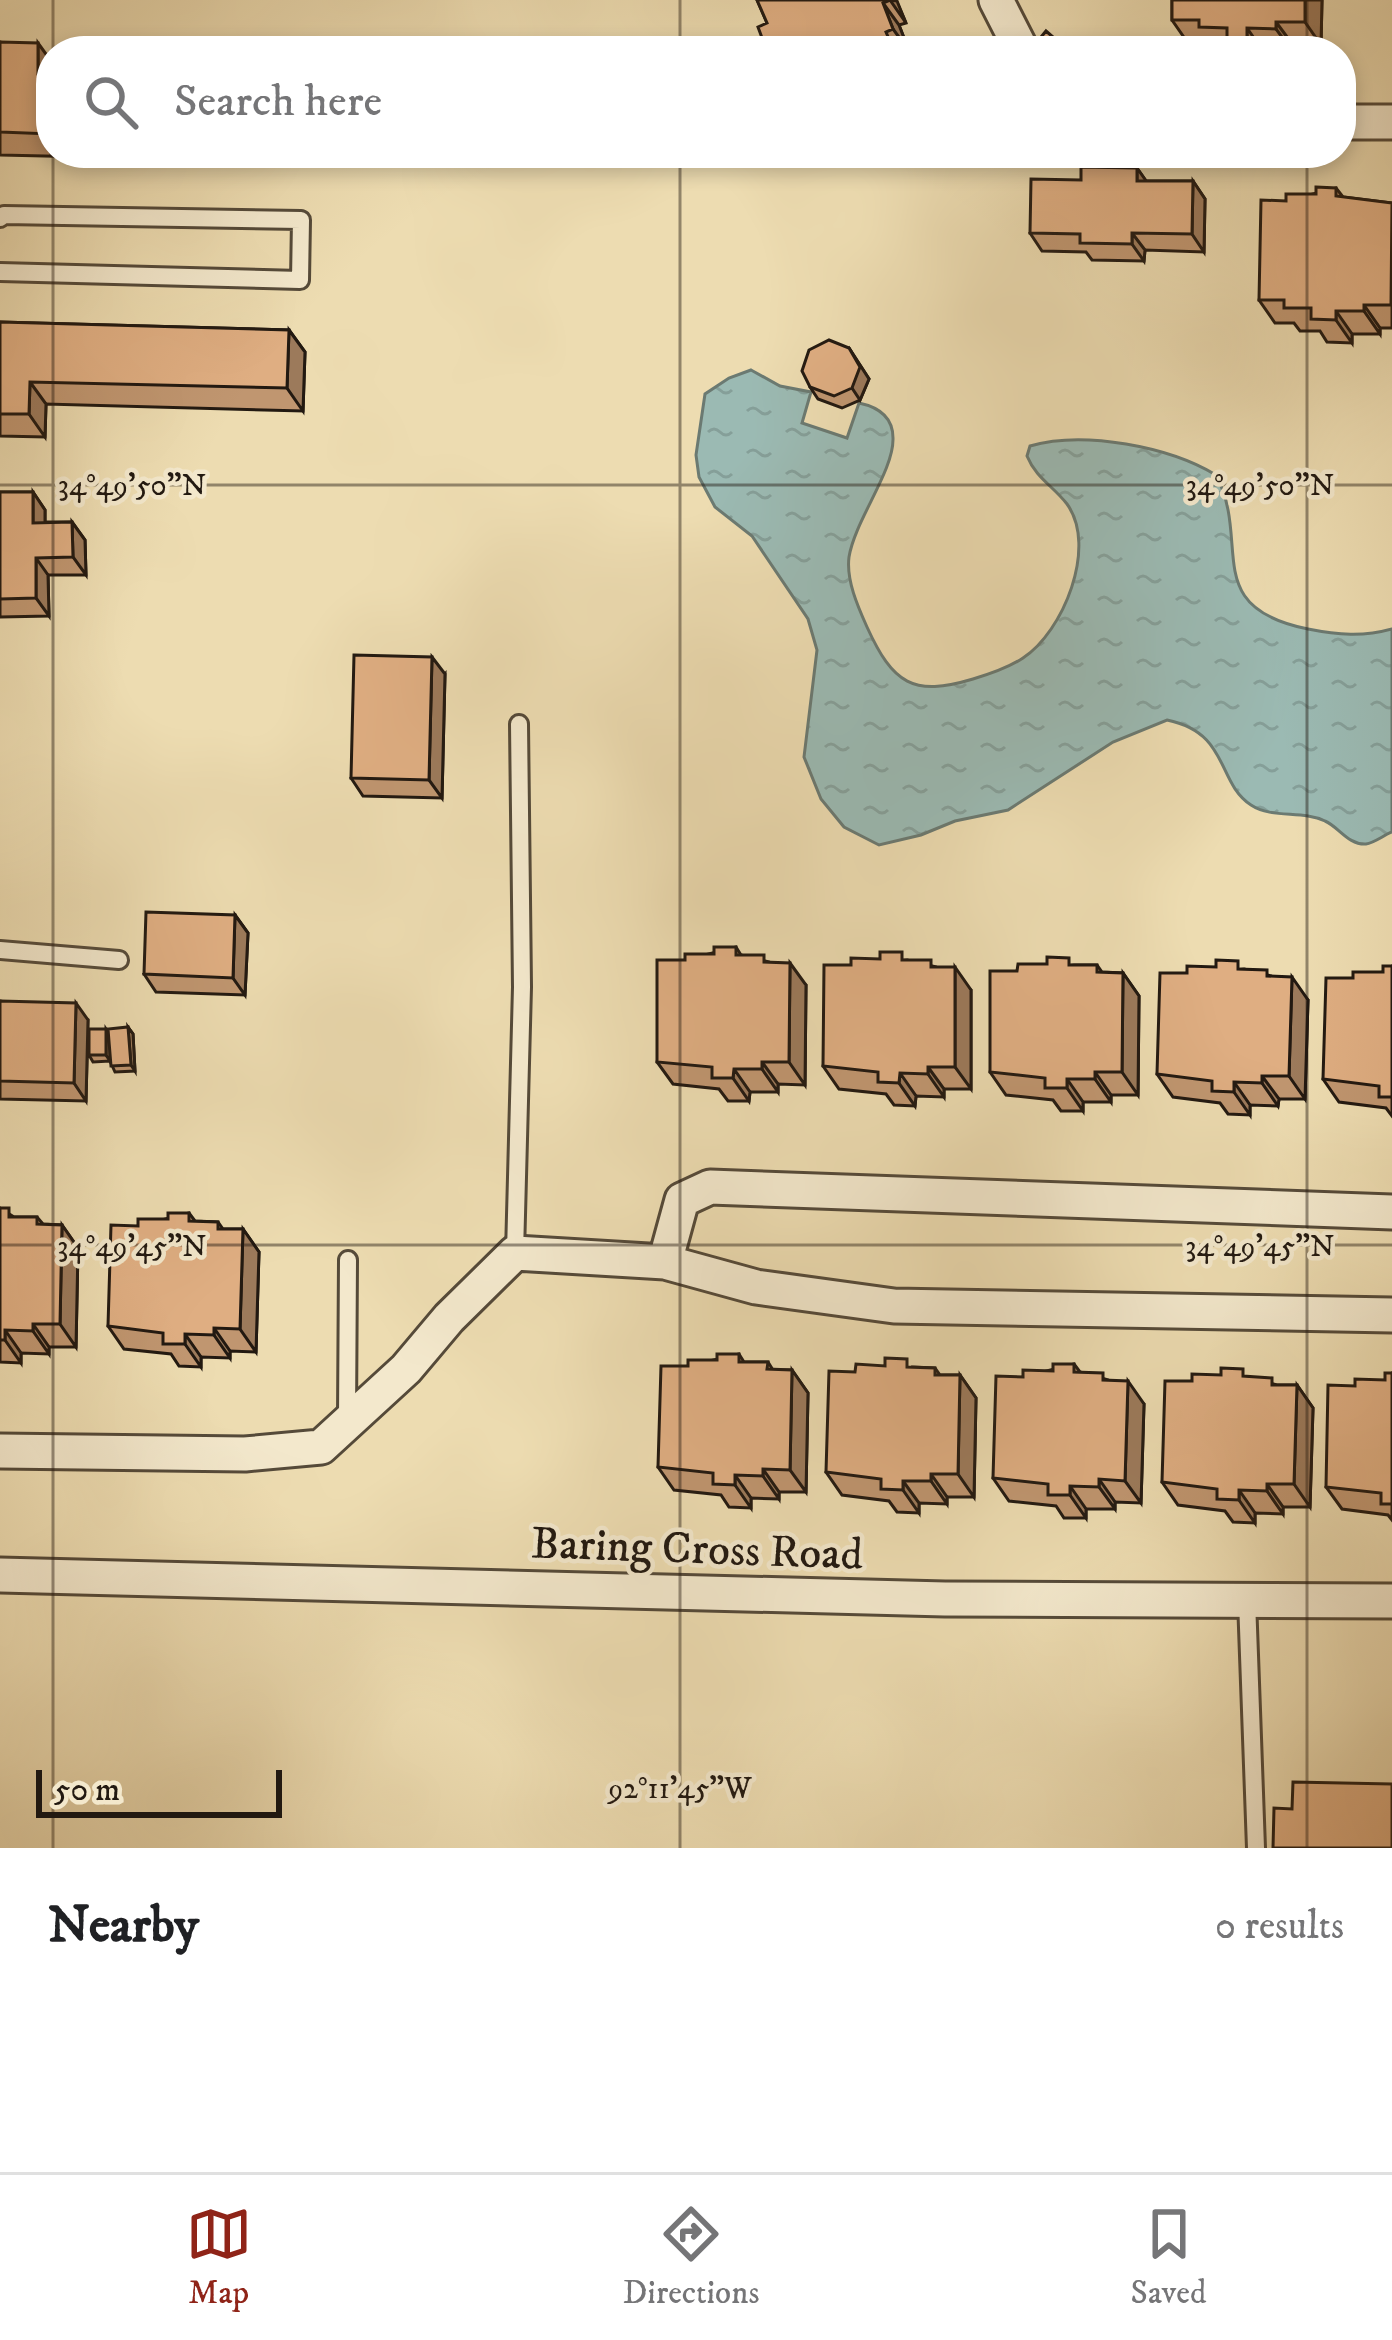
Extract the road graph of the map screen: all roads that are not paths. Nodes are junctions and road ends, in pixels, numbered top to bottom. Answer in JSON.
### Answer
{"nodes":[{"id":1,"x":996,"y":0,"type":"edge"},
{"id":2,"x":1014,"y":36,"type":"edge"},
{"id":3,"x":1356,"y":122,"type":"edge"},
{"id":4,"x":1392,"y":122,"type":"edge"},
{"id":5,"x":0,"y":218,"type":"edge"},
{"id":6,"x":0,"y":272,"type":"edge"},
{"id":7,"x":520,"y":724,"type":"dead end"},
{"id":8,"x":0,"y":950,"type":"edge"},
{"id":9,"x":118,"y":960,"type":"dead end"},
{"id":10,"x":1392,"y":1212,"type":"edge"},
{"id":11,"x":515,"y":1252,"type":"junction"},
{"id":12,"x":348,"y":1260,"type":"dead end"},
{"id":13,"x":665,"y":1262,"type":"junction"},
{"id":14,"x":1392,"y":1315,"type":"edge"},
{"id":15,"x":347,"y":1425,"type":"junction"},
{"id":16,"x":0,"y":1451,"type":"edge"},
{"id":17,"x":0,"y":1575,"type":"edge"},
{"id":18,"x":1247,"y":1600,"type":"junction"},
{"id":19,"x":1392,"y":1601,"type":"edge"},
{"id":20,"x":1256,"y":1848,"type":"edge"}],
"edges":[{"from":1,"to":2,"type":"street"},
{"from":3,"to":4,"type":"street"},
{"from":5,"to":6,"type":"lane"},
{"from":7,"to":11,"type":"lane"},
{"from":8,"to":9,"type":"lane"},
{"from":10,"to":13,"type":"street"},
{"from":11,"to":13,"type":"street"},
{"from":11,"to":15,"type":"street"},
{"from":12,"to":15,"type":"lane"},
{"from":13,"to":14,"type":"street"},
{"from":15,"to":16,"type":"street"},
{"from":17,"to":18,"type":"street","name":"Baring Cross Road"},
{"from":18,"to":19,"type":"street","name":"Baring Cross Road"},
{"from":18,"to":20,"type":"lane"}]}
